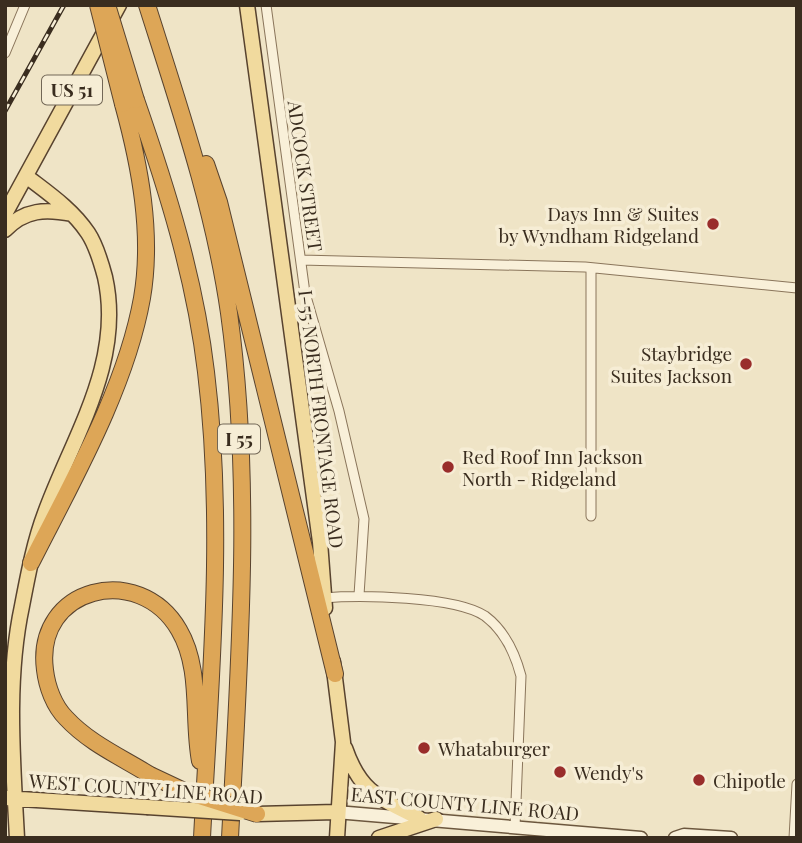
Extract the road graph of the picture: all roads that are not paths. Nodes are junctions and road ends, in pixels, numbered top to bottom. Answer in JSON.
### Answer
{"nodes":[{"id":1,"x":25,"y":5,"type":"edge"},
{"id":2,"x":98,"y":5,"type":"edge"},
{"id":3,"x":108,"y":5,"type":"edge"},
{"id":4,"x":119,"y":5,"type":"edge"},
{"id":5,"x":147,"y":5,"type":"edge"},
{"id":6,"x":247,"y":5,"type":"edge"},
{"id":7,"x":266,"y":5,"type":"edge"},
{"id":8,"x":5,"y":53,"type":"edge"},
{"id":9,"x":162,"y":54,"type":"junction"},
{"id":10,"x":130,"y":102,"type":"junction"},
{"id":11,"x":26,"y":176,"type":"junction"},
{"id":12,"x":5,"y":214,"type":"edge"},
{"id":13,"x":72,"y":214,"type":"junction"},
{"id":14,"x":5,"y":230,"type":"edge"},
{"id":15,"x":301,"y":260,"type":"junction"},
{"id":16,"x":591,"y":268,"type":"junction"},
{"id":17,"x":797,"y":288,"type":"edge"},
{"id":18,"x":591,"y":516,"type":"dead end"},
{"id":19,"x":31,"y":563,"type":"junction"},
{"id":20,"x":359,"y":596,"type":"junction"},
{"id":21,"x":323,"y":598,"type":"junction"},
{"id":22,"x":335,"y":674,"type":"junction"},
{"id":23,"x":11,"y":697,"type":"junction"},
{"id":24,"x":5,"y":723,"type":"edge"},
{"id":25,"x":343,"y":742,"type":"junction"},
{"id":26,"x":797,"y":784,"type":"edge"},
{"id":27,"x":205,"y":789,"type":"junction"},
{"id":28,"x":11,"y":799,"type":"edge"},
{"id":29,"x":336,"y":812,"type":"junction"},
{"id":30,"x":257,"y":814,"type":"junction"},
{"id":31,"x":285,"y":815,"type":"joint"},
{"id":32,"x":419,"y":817,"type":"junction"},
{"id":33,"x":436,"y":819,"type":"junction"},
{"id":34,"x":516,"y":827,"type":"junction"},
{"id":35,"x":5,"y":832,"type":"edge"},
{"id":36,"x":9,"y":838,"type":"edge"},
{"id":37,"x":17,"y":838,"type":"edge"},
{"id":38,"x":202,"y":838,"type":"edge"},
{"id":39,"x":230,"y":838,"type":"edge"},
{"id":40,"x":337,"y":838,"type":"edge"},
{"id":41,"x":379,"y":838,"type":"edge"},
{"id":42,"x":642,"y":838,"type":"edge"},
{"id":43,"x":675,"y":838,"type":"edge"},
{"id":44,"x":731,"y":838,"type":"edge"},
{"id":45,"x":794,"y":838,"type":"edge"}],
"edges":[{"from":1,"to":8,"type":"street"},
{"from":2,"to":10,"type":"highway","bridge":true},
{"from":3,"to":10,"type":"highway","number":"I 55","bridge":true},
{"from":4,"to":11,"type":"main road","number":"US 51"},
{"from":5,"to":9,"type":"highway","number":"I 55"},
{"from":6,"to":21,"type":"main road","name":"I-55 NORTH FRONTAGE ROAD"},
{"from":7,"to":15,"type":"street","name":"ADCOCK STREET"},
{"from":9,"to":22,"type":"highway"},
{"from":9,"to":39,"type":"highway","number":"I 55"},
{"from":10,"to":19,"type":"highway"},
{"from":10,"to":27,"type":"highway","number":"I 55"},
{"from":11,"to":12,"type":"main road","number":"US 51"},
{"from":11,"to":13,"type":"main road"},
{"from":13,"to":14,"type":"main road"},
{"from":13,"to":19,"type":"main road"},
{"from":15,"to":16,"type":"street"},
{"from":15,"to":20,"type":"street","name":"ADCOCK STREET"},
{"from":16,"to":17,"type":"street"},
{"from":16,"to":18,"type":"street"},
{"from":19,"to":23,"type":"main road"},
{"from":20,"to":21,"type":"street"},
{"from":20,"to":34,"type":"street"},
{"from":21,"to":22,"type":"main road","name":"I-55 NORTH FRONTAGE ROAD"},
{"from":22,"to":25,"type":"main road","name":"I-55 NORTH FRONTAGE ROAD"},
{"from":23,"to":24,"type":"main road"},
{"from":23,"to":28,"type":"main road"},
{"from":25,"to":29,"type":"main road","name":"I-55 NORTH FRONTAGE ROAD"},
{"from":25,"to":32,"type":"main road"},
{"from":26,"to":45,"type":"street"},
{"from":27,"to":30,"type":"highway","bridge":true},
{"from":27,"to":38,"type":"highway","number":"I 55"},
{"from":28,"to":30,"type":"main road","name":"WEST COUNTY LINE ROAD","bridge":true},
{"from":28,"to":37,"type":"main road"},
{"from":29,"to":31,"type":"main road","name":"EAST COUNTY LINE ROAD"},
{"from":29,"to":32,"type":"main road","name":"EAST COUNTY LINE ROAD"},
{"from":29,"to":40,"type":"main road","name":"I-55 NORTH FRONTAGE ROAD"},
{"from":30,"to":31,"type":"main road","name":"WEST COUNTY LINE ROAD"},
{"from":32,"to":33,"type":"main road","name":"EAST COUNTY LINE ROAD"},
{"from":33,"to":34,"type":"main road","name":"EAST COUNTY LINE ROAD"},
{"from":33,"to":41,"type":"main road"},
{"from":34,"to":42,"type":"main road","name":"EAST COUNTY LINE ROAD"},
{"from":35,"to":36,"type":"main road"},
{"from":43,"to":44,"type":"main road"}]}
